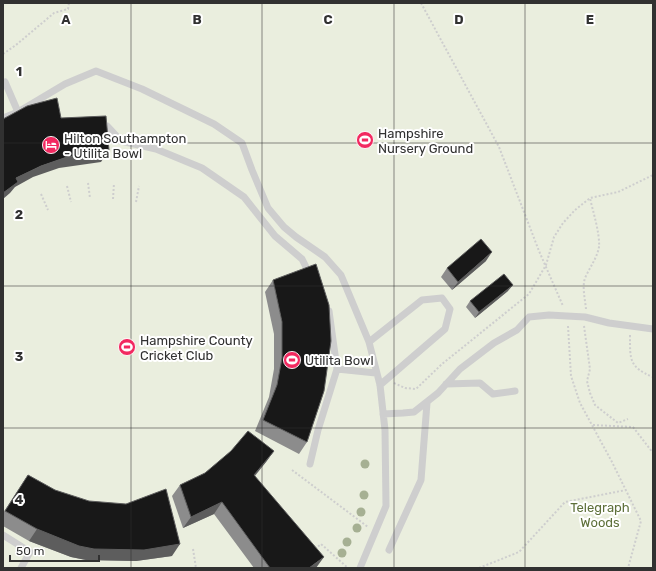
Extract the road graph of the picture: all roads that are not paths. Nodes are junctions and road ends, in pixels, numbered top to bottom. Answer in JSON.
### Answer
{"nodes":[{"id":1,"x":3,"y":83,"type":"edge"},
{"id":2,"x":18,"y":112,"type":"junction"},
{"id":3,"x":3,"y":118,"type":"edge"},
{"id":4,"x":87,"y":125,"type":"edge"},
{"id":5,"x":314,"y":281,"type":"edge"},
{"id":6,"x":325,"y":302,"type":"edge"},
{"id":7,"x":653,"y":329,"type":"edge"},
{"id":8,"x":369,"y":342,"type":"junction"},
{"id":9,"x":337,"y":369,"type":"junction"},
{"id":10,"x":376,"y":373,"type":"junction"},
{"id":11,"x":446,"y":384,"type":"junction"},
{"id":12,"x":380,"y":385,"type":"junction"},
{"id":13,"x":515,"y":391,"type":"dead end"},
{"id":14,"x":427,"y":403,"type":"junction"},
{"id":15,"x":383,"y":414,"type":"junction"},
{"id":16,"x":310,"y":464,"type":"dead end"},
{"id":17,"x":3,"y":535,"type":"edge"},
{"id":18,"x":389,"y":550,"type":"dead end"},
{"id":19,"x":21,"y":568,"type":"edge"},
{"id":20,"x":360,"y":568,"type":"edge"}],
"edges":[{"from":1,"to":2,"type":"lane"},
{"from":2,"to":3,"type":"lane"},
{"from":2,"to":8,"type":"lane"},
{"from":4,"to":5,"type":"lane"},
{"from":6,"to":9,"type":"lane"},
{"from":7,"to":11,"type":"lane"},
{"from":8,"to":10,"type":"lane"},
{"from":8,"to":12,"type":"lane"},
{"from":9,"to":10,"type":"lane"},
{"from":9,"to":16,"type":"lane"},
{"from":10,"to":12,"type":"lane"},
{"from":11,"to":13,"type":"lane"},
{"from":11,"to":14,"type":"lane"},
{"from":12,"to":15,"type":"lane"},
{"from":14,"to":15,"type":"lane"},
{"from":14,"to":18,"type":"lane"},
{"from":15,"to":20,"type":"lane"},
{"from":17,"to":19,"type":"lane"}]}
